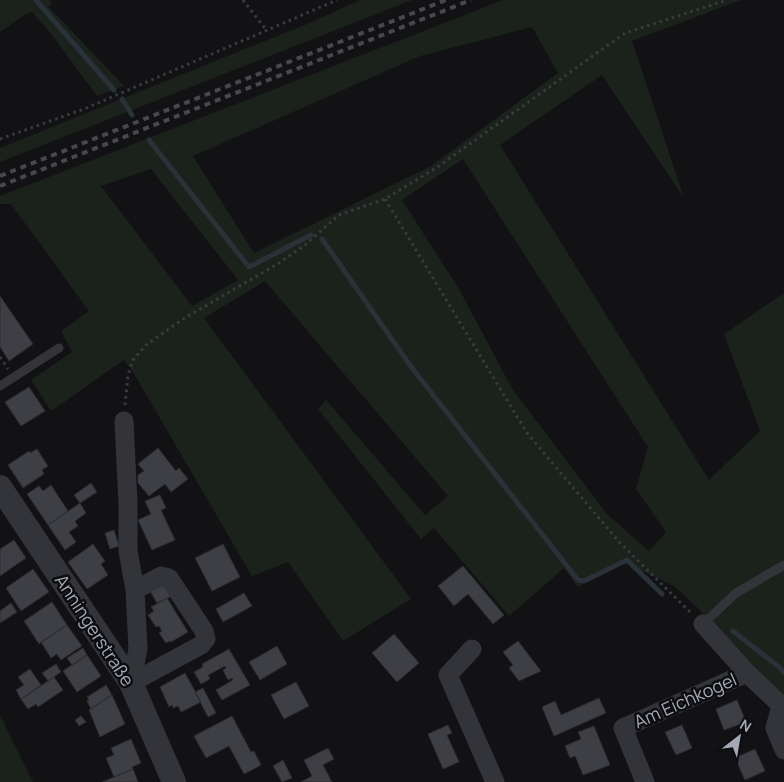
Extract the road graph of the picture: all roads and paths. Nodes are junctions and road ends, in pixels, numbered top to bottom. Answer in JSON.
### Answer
{"nodes":[{"id":1,"x":244,"y":0,"type":"edge"},
{"id":2,"x":337,"y":0,"type":"edge"},
{"id":3,"x":727,"y":0,"type":"edge"},
{"id":4,"x":266,"y":31,"type":"junction"},
{"id":5,"x":0,"y":139,"type":"edge"},
{"id":6,"x":385,"y":199,"type":"junction"},
{"id":7,"x":59,"y":348,"type":"dead end"},
{"id":8,"x":0,"y":386,"type":"edge"},
{"id":9,"x":124,"y":421,"type":"joint"},
{"id":10,"x":0,"y":487,"type":"edge"},
{"id":11,"x":784,"y":565,"type":"edge"},
{"id":12,"x":135,"y":590,"type":"junction"},
{"id":13,"x":703,"y":624,"type":"junction"},
{"id":14,"x":472,"y":649,"type":"dead end"},
{"id":15,"x":747,"y":673,"type":"junction"},
{"id":16,"x":131,"y":683,"type":"junction"},
{"id":17,"x":782,"y":707,"type":"edge"},
{"id":18,"x":784,"y":750,"type":"edge"},
{"id":19,"x":174,"y":782,"type":"edge"},
{"id":20,"x":495,"y":782,"type":"edge"},
{"id":21,"x":645,"y":782,"type":"edge"}],
"edges":[{"from":1,"to":4,"type":"path"},
{"from":2,"to":4,"type":"path"},
{"from":3,"to":6,"type":"path"},
{"from":4,"to":5,"type":"path"},
{"from":6,"to":9,"type":"path"},
{"from":6,"to":13,"type":"path"},
{"from":7,"to":8,"type":"lane"},
{"from":9,"to":12,"type":"street"},
{"from":10,"to":16,"type":"street","name":"Anningerstraße"},
{"from":11,"to":13,"type":"lane"},
{"from":12,"to":16,"type":"street"},
{"from":12,"to":16,"type":"street"},
{"from":13,"to":15,"type":"street"},
{"from":14,"to":20,"type":"street"},
{"from":15,"to":17,"type":"street"},
{"from":15,"to":21,"type":"street","name":"Am Eichkogel"},
{"from":16,"to":19,"type":"street","name":"Anningerstraße"},
{"from":17,"to":18,"type":"street"}]}
